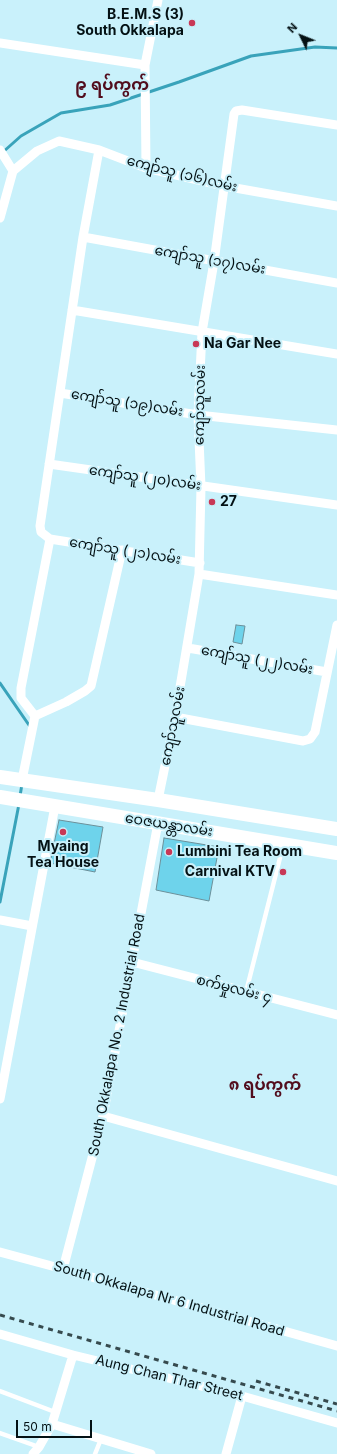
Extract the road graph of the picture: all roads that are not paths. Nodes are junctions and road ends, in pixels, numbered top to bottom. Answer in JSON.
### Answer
{"nodes":[{"id":1,"x":158,"y":0,"type":"edge"},
{"id":2,"x":0,"y":44,"type":"edge"},
{"id":3,"x":145,"y":65,"type":"junction"},
{"id":4,"x":337,"y":125,"type":"edge"},
{"id":5,"x":0,"y":150,"type":"edge"},
{"id":6,"x":99,"y":150,"type":"junction"},
{"id":7,"x":146,"y":168,"type":"junction"},
{"id":8,"x":13,"y":171,"type":"junction"},
{"id":9,"x":224,"y":186,"type":"junction"},
{"id":10,"x":337,"y":206,"type":"edge"},
{"id":11,"x":0,"y":218,"type":"edge"},
{"id":12,"x":83,"y":237,"type":"junction"},
{"id":13,"x":214,"y":262,"type":"junction"},
{"id":14,"x":337,"y":283,"type":"edge"},
{"id":15,"x":72,"y":310,"type":"junction"},
{"id":16,"x":202,"y":332,"type":"junction"},
{"id":17,"x":337,"y":354,"type":"edge"},
{"id":18,"x":60,"y":393,"type":"junction"},
{"id":19,"x":198,"y":415,"type":"junction"},
{"id":20,"x":337,"y":430,"type":"edge"},
{"id":21,"x":49,"y":464,"type":"junction"},
{"id":22,"x":201,"y":487,"type":"junction"},
{"id":23,"x":337,"y":505,"type":"edge"},
{"id":24,"x":50,"y":539,"type":"junction"},
{"id":25,"x":122,"y":550,"type":"junction"},
{"id":26,"x":200,"y":563,"type":"junction"},
{"id":27,"x":199,"y":574,"type":"junction"},
{"id":28,"x":337,"y":595,"type":"edge"},
{"id":29,"x":337,"y":625,"type":"edge"},
{"id":30,"x":188,"y":648,"type":"junction"},
{"id":31,"x":326,"y":672,"type":"junction"},
{"id":32,"x":35,"y":716,"type":"junction"},
{"id":33,"x":175,"y":717,"type":"junction"},
{"id":34,"x":0,"y":777,"type":"edge"},
{"id":35,"x":22,"y":780,"type":"junction"},
{"id":36,"x":0,"y":797,"type":"edge"},
{"id":37,"x":158,"y":800,"type":"junction"},
{"id":38,"x":55,"y":806,"type":"junction"},
{"id":39,"x":158,"y":823,"type":"junction"},
{"id":40,"x":337,"y":829,"type":"edge"},
{"id":41,"x":283,"y":844,"type":"junction"},
{"id":42,"x":337,"y":854,"type":"edge"},
{"id":43,"x":0,"y":920,"type":"edge"},
{"id":44,"x":32,"y":926,"type":"junction"},
{"id":45,"x":132,"y":962,"type":"junction"},
{"id":46,"x":246,"y":992,"type":"junction"},
{"id":47,"x":337,"y":1015,"type":"edge"},
{"id":48,"x":0,"y":1099,"type":"edge"},
{"id":49,"x":103,"y":1116,"type":"junction"},
{"id":50,"x":337,"y":1181,"type":"edge"},
{"id":51,"x":0,"y":1252,"type":"edge"},
{"id":52,"x":63,"y":1268,"type":"junction"},
{"id":53,"x":0,"y":1334,"type":"edge"},
{"id":54,"x":337,"y":1346,"type":"edge"},
{"id":55,"x":73,"y":1355,"type":"junction"},
{"id":56,"x":0,"y":1392,"type":"edge"},
{"id":57,"x":242,"y":1396,"type":"junction"},
{"id":58,"x":56,"y":1412,"type":"junction"},
{"id":59,"x":337,"y":1423,"type":"edge"},
{"id":60,"x":52,"y":1424,"type":"junction"},
{"id":61,"x":0,"y":1433,"type":"edge"},
{"id":62,"x":101,"y":1439,"type":"junction"},
{"id":63,"x":36,"y":1451,"type":"edge"},
{"id":64,"x":95,"y":1454,"type":"edge"},
{"id":65,"x":151,"y":1454,"type":"edge"},
{"id":66,"x":226,"y":1454,"type":"edge"}],
"edges":[{"from":1,"to":3,"type":"street"},
{"from":2,"to":3,"type":"street"},
{"from":3,"to":7,"type":"street"},
{"from":4,"to":9,"type":"street","name":"ကျော်သူလမ်း"},
{"from":5,"to":8,"type":"street"},
{"from":6,"to":7,"type":"street","name":"ကျော်သူ (၁၆)လမ်း"},
{"from":6,"to":8,"type":"street","name":"ကျော်သူ (၁၆)လမ်း"},
{"from":6,"to":12,"type":"street"},
{"from":7,"to":9,"type":"street","name":"ကျော်သူ (၁၆)လမ်း"},
{"from":8,"to":11,"type":"street"},
{"from":9,"to":10,"type":"street","name":"ကျော်သူ (၁၆)လမ်း"},
{"from":9,"to":13,"type":"street","name":"ကျော်သူလမ်း"},
{"from":12,"to":13,"type":"street","name":"ကျော်သူ (၁၇)လမ်း"},
{"from":12,"to":15,"type":"street"},
{"from":13,"to":14,"type":"street","name":"ကျော်သူ (၁၇)လမ်း"},
{"from":13,"to":16,"type":"street","name":"ကျော်သူလမ်း"},
{"from":15,"to":16,"type":"street"},
{"from":15,"to":18,"type":"street"},
{"from":16,"to":17,"type":"street"},
{"from":16,"to":19,"type":"street","name":"ကျော်သူလမ်း"},
{"from":18,"to":19,"type":"street","name":"ကျော်သူ (၁၉)လမ်း"},
{"from":18,"to":21,"type":"street"},
{"from":19,"to":20,"type":"street","name":"ကျော်သူ (၁၉)လမ်း"},
{"from":19,"to":22,"type":"street","name":"ကျော်သူလမ်း"},
{"from":21,"to":22,"type":"street","name":"ကျော်သူ (၂၀)လမ်း"},
{"from":21,"to":24,"type":"street"},
{"from":22,"to":23,"type":"street","name":"ကျော်သူ (၂၀)လမ်း"},
{"from":22,"to":26,"type":"street","name":"ကျော်သူလမ်း"},
{"from":24,"to":25,"type":"street","name":"ကျော်သူ (၂၁)လမ်း"},
{"from":24,"to":32,"type":"street"},
{"from":25,"to":26,"type":"street","name":"ကျော်သူ (၂၁)လမ်း"},
{"from":25,"to":32,"type":"street"},
{"from":26,"to":27,"type":"street","name":"ကျော်သူလမ်း"},
{"from":27,"to":28,"type":"street","name":"ကျော်သူ (၂၁)လမ်း"},
{"from":27,"to":30,"type":"street","name":"ကျော်သူလမ်း"},
{"from":29,"to":31,"type":"street"},
{"from":30,"to":31,"type":"street","name":"ကျော်သူ (၂၂)လမ်း"},
{"from":30,"to":33,"type":"street","name":"ကျော်သူလမ်း"},
{"from":31,"to":33,"type":"street"},
{"from":32,"to":35,"type":"street"},
{"from":33,"to":37,"type":"street","name":"ကျော်သူလမ်း"},
{"from":34,"to":35,"type":"main road","name":"ဝေဇယန္တာလမ်း"},
{"from":35,"to":37,"type":"main road","name":"ဝေဇယန္တာလမ်း"},
{"from":36,"to":38,"type":"main road","name":"ဝေဇယန္တာလမ်း"},
{"from":37,"to":40,"type":"main road","name":"ဝေဇယန္တာလမ်း"},
{"from":38,"to":39,"type":"main road","name":"ဝေဇယန္တာလမ်း"},
{"from":38,"to":44,"type":"street"},
{"from":39,"to":41,"type":"main road","name":"ဝေဇယန္တာလမ်း"},
{"from":39,"to":45,"type":"street","name":"South Okkalapa No. 2 Industrial Road"},
{"from":41,"to":42,"type":"main road","name":"ဝေဇယန္တာလမ်း"},
{"from":41,"to":46,"type":"lane"},
{"from":43,"to":44,"type":"street"},
{"from":44,"to":48,"type":"street"},
{"from":45,"to":46,"type":"street","name":"စက်မှုလမ်း ၄"},
{"from":45,"to":49,"type":"street","name":"South Okkalapa No. 2 Industrial Road"},
{"from":46,"to":47,"type":"street","name":"စက်မှုလမ်း ၄"},
{"from":49,"to":50,"type":"street"},
{"from":49,"to":52,"type":"street","name":"South Okkalapa No. 2 Industrial Road"},
{"from":51,"to":52,"type":"street","name":"South Okkalapa Nr 6 Industrial Road"},
{"from":52,"to":54,"type":"street","name":"South Okkalapa Nr 6 Industrial Road"},
{"from":53,"to":55,"type":"street","name":"Aung Chan Thar Street"},
{"from":55,"to":57,"type":"street","name":"Aung Chan Thar Street"},
{"from":55,"to":58,"type":"street"},
{"from":56,"to":58,"type":"lane"},
{"from":57,"to":59,"type":"street","name":"Aung Chan Thar Street"},
{"from":57,"to":66,"type":"street"},
{"from":58,"to":60,"type":"street"},
{"from":60,"to":62,"type":"street"},
{"from":60,"to":63,"type":"street"},
{"from":61,"to":63,"type":"lane"},
{"from":62,"to":64,"type":"lane"},
{"from":62,"to":65,"type":"street"}]}
